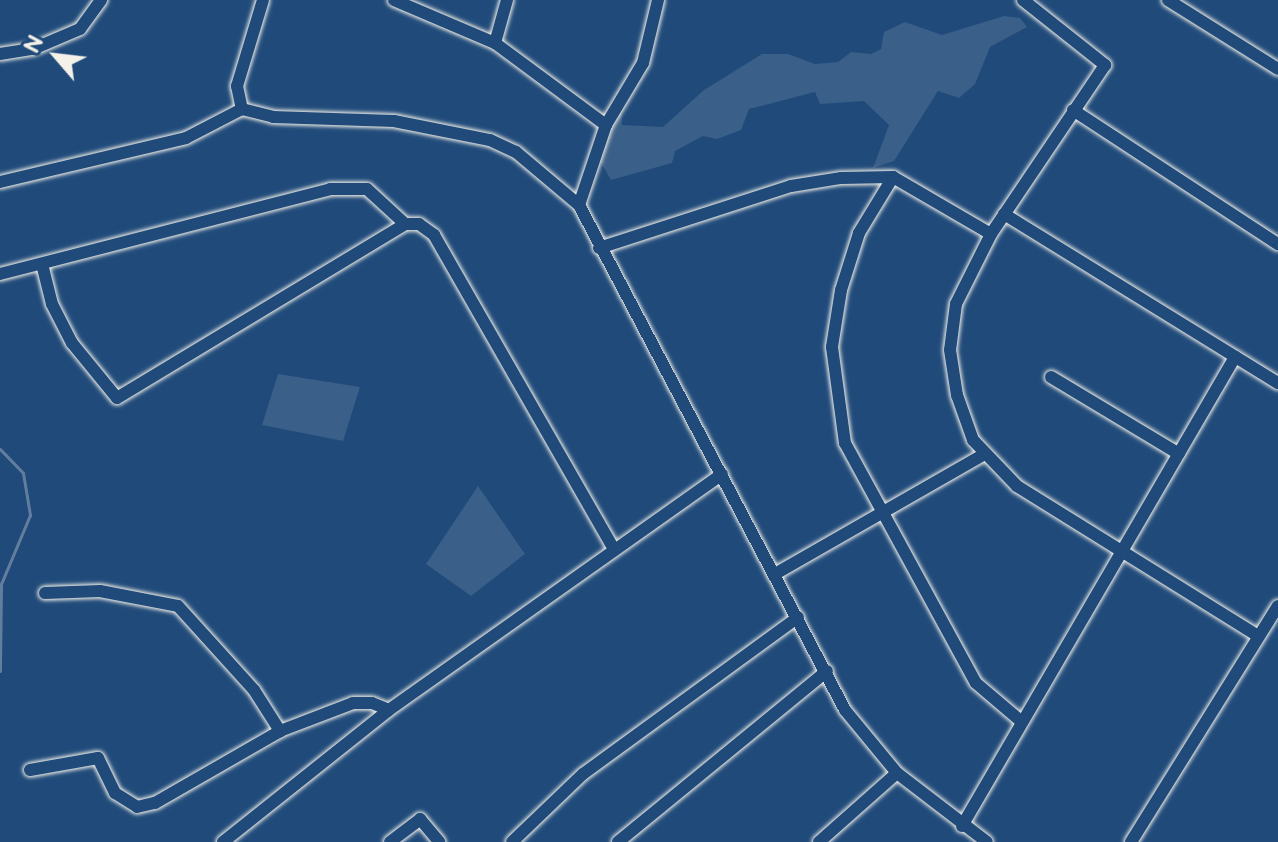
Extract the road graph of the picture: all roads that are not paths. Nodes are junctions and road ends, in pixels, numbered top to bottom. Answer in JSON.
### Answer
{"nodes":[{"id":1,"x":101,"y":0,"type":"edge"},
{"id":2,"x":263,"y":0,"type":"edge"},
{"id":3,"x":394,"y":0,"type":"edge"},
{"id":4,"x":507,"y":0,"type":"edge"},
{"id":5,"x":658,"y":0,"type":"edge"},
{"id":6,"x":1023,"y":0,"type":"edge"},
{"id":7,"x":1168,"y":0,"type":"edge"},
{"id":8,"x":495,"y":43,"type":"junction"},
{"id":9,"x":0,"y":54,"type":"edge"},
{"id":10,"x":1278,"y":69,"type":"edge"},
{"id":11,"x":242,"y":109,"type":"junction"},
{"id":12,"x":1073,"y":110,"type":"junction"},
{"id":13,"x":606,"y":125,"type":"junction"},
{"id":14,"x":893,"y":177,"type":"junction"},
{"id":15,"x":0,"y":182,"type":"edge"},
{"id":16,"x":579,"y":205,"type":"junction"},
{"id":17,"x":1004,"y":214,"type":"junction"},
{"id":18,"x":405,"y":224,"type":"junction"},
{"id":19,"x":991,"y":234,"type":"junction"},
{"id":20,"x":1278,"y":244,"type":"edge"},
{"id":21,"x":599,"y":248,"type":"junction"},
{"id":22,"x":42,"y":264,"type":"junction"},
{"id":23,"x":0,"y":274,"type":"edge"},
{"id":24,"x":1235,"y":357,"type":"junction"},
{"id":25,"x":1051,"y":377,"type":"dead end"},
{"id":26,"x":1278,"y":383,"type":"edge"},
{"id":27,"x":1179,"y":454,"type":"junction"},
{"id":28,"x":983,"y":455,"type":"junction"},
{"id":29,"x":722,"y":474,"type":"junction"},
{"id":30,"x":881,"y":514,"type":"junction"},
{"id":31,"x":613,"y":548,"type":"junction"},
{"id":32,"x":1122,"y":555,"type":"junction"},
{"id":33,"x":775,"y":574,"type":"junction"},
{"id":34,"x":45,"y":593,"type":"dead end"},
{"id":35,"x":1278,"y":606,"type":"edge"},
{"id":36,"x":798,"y":617,"type":"junction"},
{"id":37,"x":1256,"y":635,"type":"junction"},
{"id":38,"x":827,"y":671,"type":"junction"},
{"id":39,"x":389,"y":710,"type":"junction"},
{"id":40,"x":1022,"y":722,"type":"junction"},
{"id":41,"x":280,"y":731,"type":"junction"},
{"id":42,"x":30,"y":770,"type":"dead end"},
{"id":43,"x":897,"y":773,"type":"junction"},
{"id":44,"x":962,"y":826,"type":"junction"},
{"id":45,"x":223,"y":842,"type":"edge"},
{"id":46,"x":390,"y":842,"type":"edge"},
{"id":47,"x":439,"y":842,"type":"edge"},
{"id":48,"x":512,"y":842,"type":"edge"},
{"id":49,"x":618,"y":842,"type":"edge"},
{"id":50,"x":819,"y":842,"type":"edge"},
{"id":51,"x":987,"y":842,"type":"edge"},
{"id":52,"x":1131,"y":842,"type":"edge"}],
"edges":[{"from":1,"to":9,"type":"street"},
{"from":2,"to":11,"type":"street"},
{"from":3,"to":8,"type":"street"},
{"from":4,"to":8,"type":"street"},
{"from":5,"to":13,"type":"street"},
{"from":6,"to":12,"type":"street"},
{"from":7,"to":10,"type":"street"},
{"from":8,"to":13,"type":"street"},
{"from":11,"to":15,"type":"street"},
{"from":11,"to":16,"type":"street"},
{"from":12,"to":17,"type":"street"},
{"from":12,"to":20,"type":"street"},
{"from":13,"to":16,"type":"street"},
{"from":14,"to":19,"type":"street"},
{"from":14,"to":21,"type":"street"},
{"from":14,"to":30,"type":"street"},
{"from":16,"to":21,"type":"street"},
{"from":17,"to":19,"type":"street"},
{"from":17,"to":24,"type":"street"},
{"from":18,"to":22,"type":"street"},
{"from":18,"to":22,"type":"street"},
{"from":18,"to":31,"type":"street"},
{"from":19,"to":28,"type":"street"},
{"from":21,"to":29,"type":"street"},
{"from":22,"to":23,"type":"street"},
{"from":24,"to":26,"type":"street"},
{"from":24,"to":27,"type":"street"},
{"from":25,"to":27,"type":"street"},
{"from":27,"to":32,"type":"street"},
{"from":28,"to":30,"type":"street"},
{"from":28,"to":32,"type":"street"},
{"from":29,"to":31,"type":"street"},
{"from":29,"to":33,"type":"street"},
{"from":30,"to":33,"type":"street"},
{"from":30,"to":40,"type":"street"},
{"from":31,"to":39,"type":"street"},
{"from":32,"to":37,"type":"street"},
{"from":32,"to":40,"type":"street"},
{"from":33,"to":36,"type":"street"},
{"from":34,"to":41,"type":"street"},
{"from":35,"to":37,"type":"street"},
{"from":36,"to":38,"type":"street"},
{"from":36,"to":48,"type":"street"},
{"from":37,"to":52,"type":"street"},
{"from":38,"to":43,"type":"street"},
{"from":38,"to":49,"type":"street"},
{"from":39,"to":41,"type":"street"},
{"from":39,"to":45,"type":"street"},
{"from":40,"to":44,"type":"street"},
{"from":41,"to":42,"type":"street"},
{"from":43,"to":44,"type":"street"},
{"from":43,"to":50,"type":"street"},
{"from":44,"to":51,"type":"street"},
{"from":46,"to":47,"type":"street"}]}
